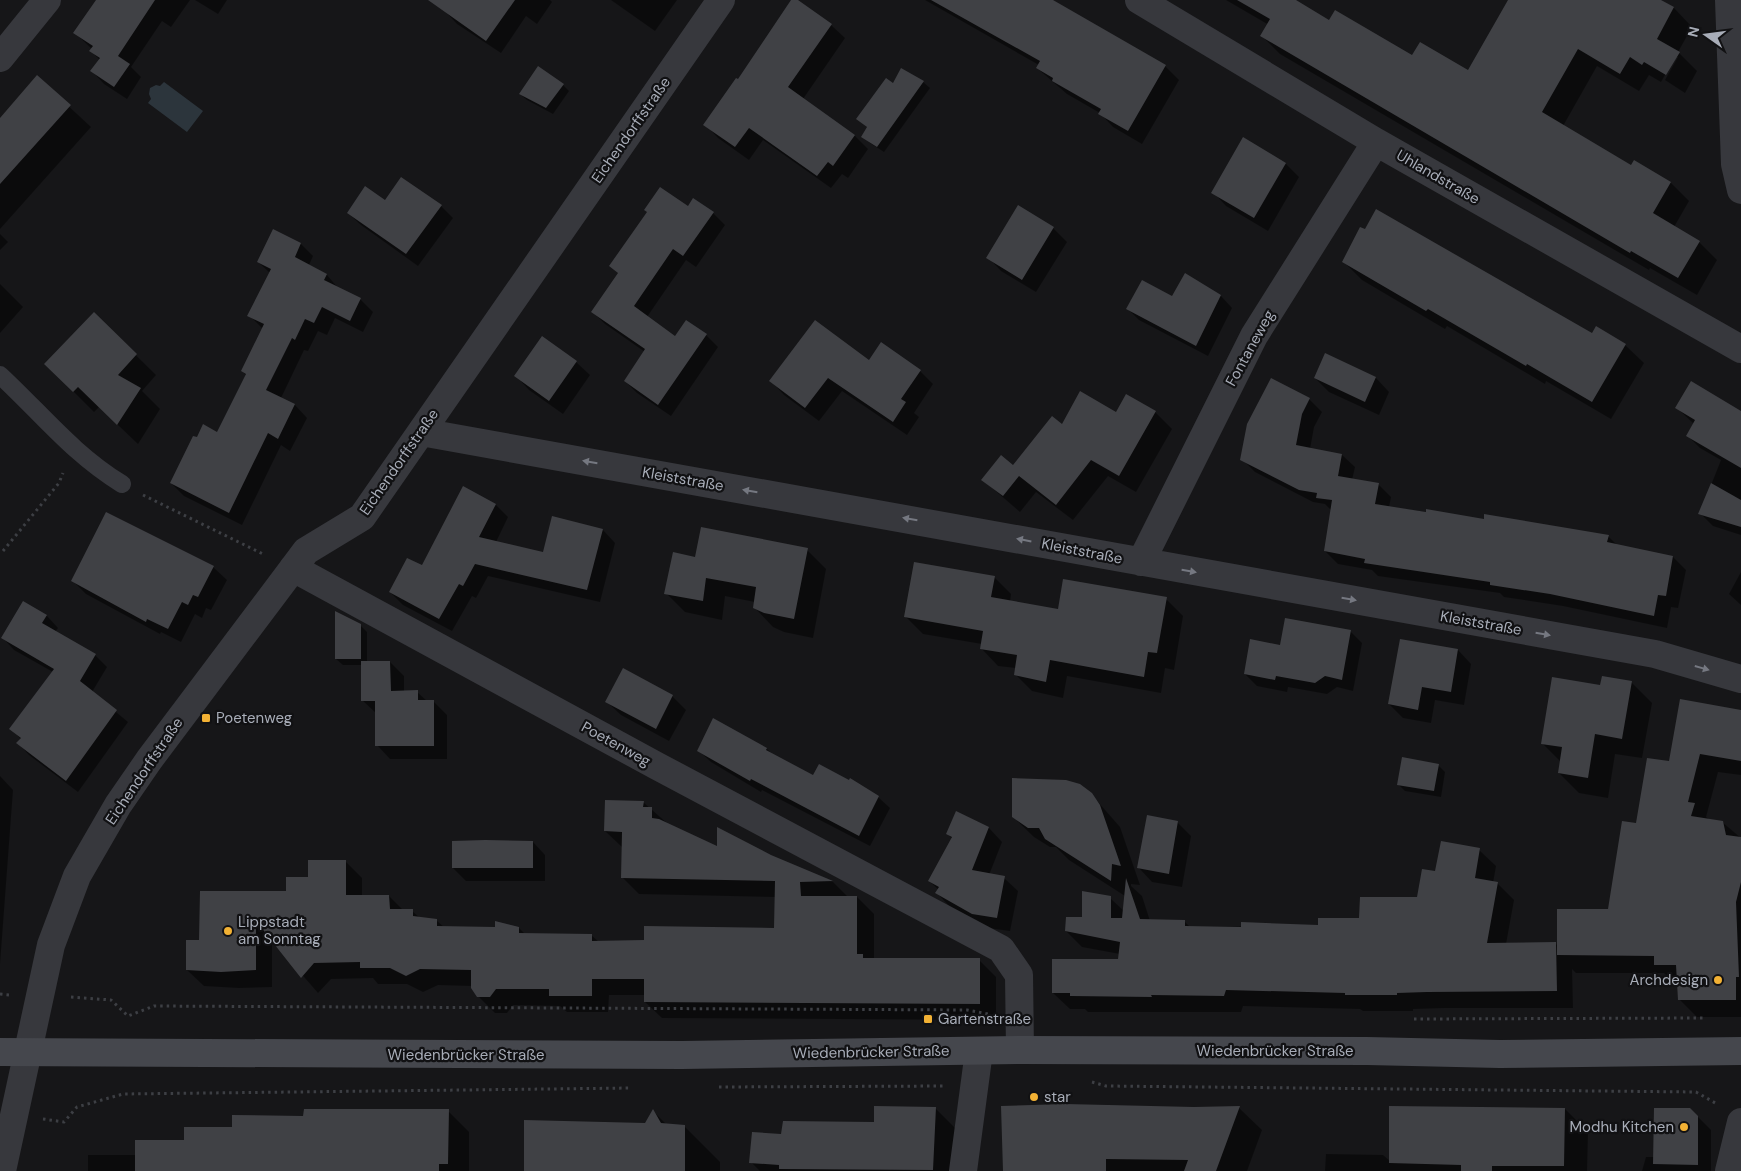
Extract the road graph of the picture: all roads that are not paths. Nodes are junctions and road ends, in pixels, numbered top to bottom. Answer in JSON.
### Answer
{"nodes":[{"id":1,"x":47,"y":0,"type":"edge"},
{"id":2,"x":721,"y":0,"type":"edge"},
{"id":3,"x":1139,"y":0,"type":"edge"},
{"id":4,"x":1729,"y":0,"type":"edge"},
{"id":5,"x":0,"y":58,"type":"edge"},
{"id":6,"x":1376,"y":142,"type":"junction"},
{"id":7,"x":1741,"y":190,"type":"edge"},
{"id":8,"x":1741,"y":349,"type":"edge"},
{"id":9,"x":0,"y":375,"type":"edge"},
{"id":10,"x":421,"y":432,"type":"junction"},
{"id":11,"x":122,"y":484,"type":"road end"},
{"id":12,"x":1141,"y":562,"type":"junction"},
{"id":13,"x":293,"y":568,"type":"junction"},
{"id":14,"x":1741,"y":679,"type":"edge"},
{"id":15,"x":1020,"y":1050,"type":"junction"},
{"id":16,"x":979,"y":1051,"type":"junction"},
{"id":17,"x":1741,"y":1051,"type":"edge"},
{"id":18,"x":0,"y":1052,"type":"edge"},
{"id":19,"x":28,"y":1052,"type":"junction"},
{"id":20,"x":1741,"y":1122,"type":"edge"},
{"id":21,"x":2,"y":1171,"type":"edge"},
{"id":22,"x":963,"y":1171,"type":"edge"},
{"id":23,"x":1729,"y":1171,"type":"edge"}],
"edges":[{"from":1,"to":5,"type":"street"},
{"from":2,"to":10,"type":"street","name":"Eichendorffstraße"},
{"from":3,"to":6,"type":"street","name":"Uhlandstraße"},
{"from":4,"to":7,"type":"street"},
{"from":6,"to":8,"type":"street","name":"Uhlandstraße"},
{"from":6,"to":12,"type":"street","name":"Fontaneweg"},
{"from":9,"to":11,"type":"lane"},
{"from":12,"to":10,"type":"street","name":"Kleiststraße","one_way":true},
{"from":10,"to":13,"type":"street","name":"Eichendorffstraße"},
{"from":12,"to":14,"type":"street","name":"Kleiststraße","one_way":true},
{"from":13,"to":15,"type":"street","name":"Poetenweg"},
{"from":13,"to":19,"type":"street","name":"Eichendorffstraße"},
{"from":15,"to":16,"type":"street","name":"Wiedenbrücker Straße"},
{"from":15,"to":17,"type":"street","name":"Wiedenbrücker Straße"},
{"from":16,"to":19,"type":"street","name":"Wiedenbrücker Straße"},
{"from":16,"to":22,"type":"street"},
{"from":18,"to":19,"type":"street","name":"Wiedenbrücker Straße"},
{"from":19,"to":21,"type":"street","name":"Eichendorffstraße"},
{"from":20,"to":23,"type":"street"}]}
